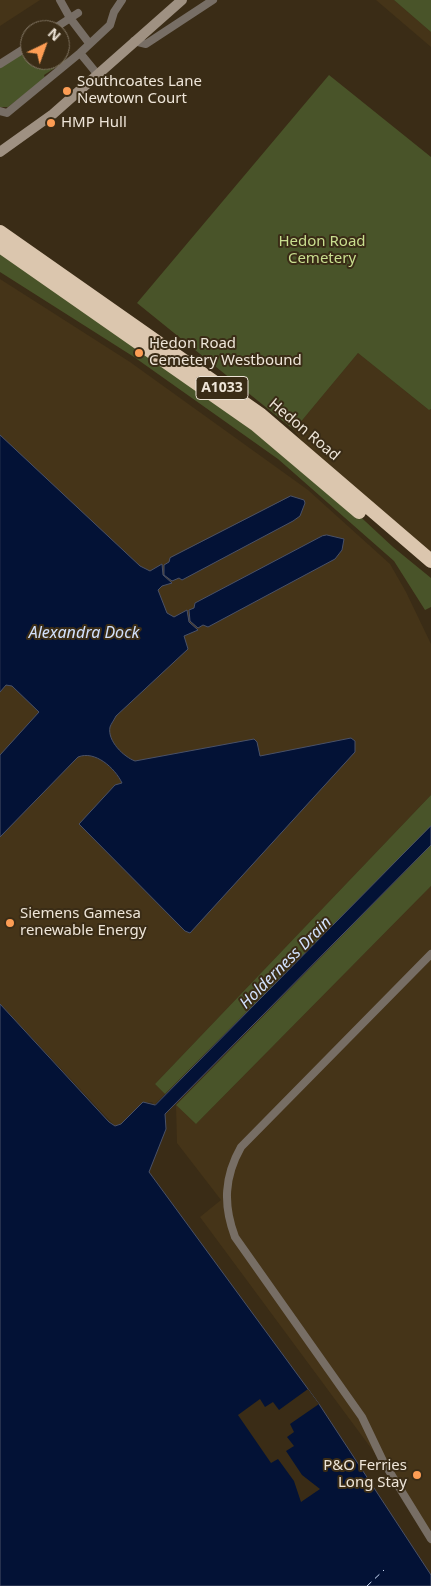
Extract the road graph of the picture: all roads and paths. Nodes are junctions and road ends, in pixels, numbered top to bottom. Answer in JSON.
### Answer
{"nodes":[{"id":1,"x":60,"y":0,"type":"edge"},
{"id":2,"x":122,"y":0,"type":"edge"},
{"id":3,"x":182,"y":0,"type":"edge"},
{"id":4,"x":213,"y":0,"type":"edge"},
{"id":5,"x":78,"y":13,"type":"dead end"},
{"id":6,"x":70,"y":18,"type":"junction"},
{"id":7,"x":67,"y":20,"type":"edge"},
{"id":8,"x":134,"y":41,"type":"junction"},
{"id":9,"x":89,"y":43,"type":"junction"},
{"id":10,"x":20,"y":51,"type":"edge"},
{"id":11,"x":80,"y":53,"type":"junction"},
{"id":12,"x":0,"y":64,"type":"edge"},
{"id":13,"x":98,"y":75,"type":"junction"},
{"id":14,"x":0,"y":111,"type":"edge"},
{"id":15,"x":0,"y":152,"type":"edge"},
{"id":16,"x":0,"y":232,"type":"edge"},
{"id":17,"x":0,"y":246,"type":"edge"},
{"id":18,"x":431,"y":562,"type":"edge"},
{"id":19,"x":431,"y":572,"type":"edge"},
{"id":20,"x":431,"y":954,"type":"edge"},
{"id":21,"x":431,"y":1538,"type":"edge"}],
"edges":[{"from":1,"to":6,"type":"street"},
{"from":2,"to":9,"type":"street"},
{"from":3,"to":8,"type":"street"},
{"from":4,"to":8,"type":"street"},
{"from":5,"to":6,"type":"street"},
{"from":6,"to":7,"type":"street"},
{"from":6,"to":9,"type":"street"},
{"from":8,"to":13,"type":"street"},
{"from":9,"to":11,"type":"street"},
{"from":10,"to":12,"type":"street"},
{"from":11,"to":13,"type":"street"},
{"from":11,"to":14,"type":"street"},
{"from":13,"to":15,"type":"street"},
{"from":16,"to":18,"type":"highway","name":"Hedon Road","number":"A1033"},
{"from":17,"to":19,"type":"highway","name":"Hedon Road","number":"A1033"},
{"from":20,"to":21,"type":"street"}]}
